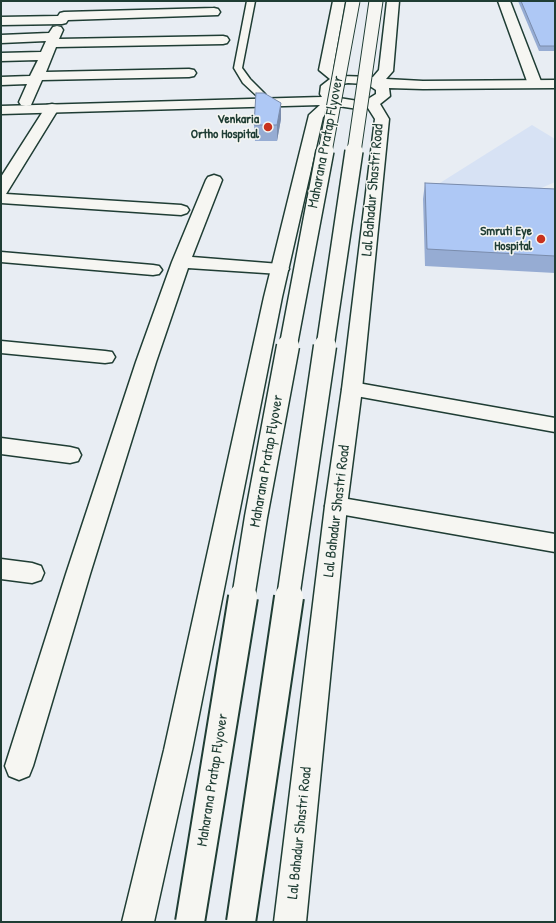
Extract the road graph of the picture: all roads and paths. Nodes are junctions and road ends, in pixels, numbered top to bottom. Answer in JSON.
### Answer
{"nodes":[{"id":1,"x":251,"y":1,"type":"edge"},
{"id":2,"x":338,"y":1,"type":"edge"},
{"id":3,"x":353,"y":1,"type":"edge"},
{"id":4,"x":376,"y":1,"type":"edge"},
{"id":5,"x":393,"y":1,"type":"edge"},
{"id":6,"x":504,"y":1,"type":"edge"},
{"id":7,"x":69,"y":3,"type":"dead end"},
{"id":8,"x":214,"y":12,"type":"dead end"},
{"id":9,"x":63,"y":18,"type":"junction"},
{"id":10,"x":1,"y":21,"type":"edge"},
{"id":11,"x":1,"y":39,"type":"edge"},
{"id":12,"x":53,"y":40,"type":"junction"},
{"id":13,"x":223,"y":40,"type":"dead end"},
{"id":14,"x":46,"y":56,"type":"junction"},
{"id":15,"x":1,"y":57,"type":"edge"},
{"id":16,"x":189,"y":73,"type":"dead end"},
{"id":17,"x":36,"y":78,"type":"junction"},
{"id":18,"x":1,"y":80,"type":"edge"},
{"id":19,"x":535,"y":84,"type":"junction"},
{"id":20,"x":555,"y":84,"type":"edge"},
{"id":21,"x":334,"y":89,"type":"junction"},
{"id":22,"x":555,"y":91,"type":"edge"},
{"id":23,"x":260,"y":94,"type":"junction"},
{"id":24,"x":377,"y":94,"type":"junction"},
{"id":25,"x":26,"y":102,"type":"junction"},
{"id":26,"x":1,"y":103,"type":"edge"},
{"id":27,"x":52,"y":108,"type":"junction"},
{"id":28,"x":1,"y":110,"type":"edge"},
{"id":29,"x":214,"y":180,"type":"dead end"},
{"id":30,"x":1,"y":190,"type":"edge"},
{"id":31,"x":1,"y":198,"type":"edge"},
{"id":32,"x":180,"y":210,"type":"dead end"},
{"id":33,"x":1,"y":256,"type":"edge"},
{"id":34,"x":180,"y":262,"type":"junction"},
{"id":35,"x":280,"y":269,"type":"junction"},
{"id":36,"x":153,"y":270,"type":"dead end"},
{"id":37,"x":1,"y":347,"type":"edge"},
{"id":38,"x":105,"y":357,"type":"dead end"},
{"id":39,"x":352,"y":389,"type":"junction"},
{"id":40,"x":555,"y":425,"type":"edge"},
{"id":41,"x":1,"y":446,"type":"edge"},
{"id":42,"x":70,"y":455,"type":"dead end"},
{"id":43,"x":336,"y":506,"type":"junction"},
{"id":44,"x":555,"y":542,"type":"edge"},
{"id":45,"x":1,"y":569,"type":"edge"},
{"id":46,"x":32,"y":573,"type":"dead end"},
{"id":47,"x":19,"y":766,"type":"dead end"},
{"id":48,"x":138,"y":922,"type":"edge"},
{"id":49,"x":190,"y":922,"type":"edge"},
{"id":50,"x":241,"y":922,"type":"edge"},
{"id":51,"x":290,"y":922,"type":"edge"}],
"edges":[{"from":1,"to":23,"type":"lane"},
{"from":2,"to":21,"type":"street"},
{"from":3,"to":49,"type":"street","name":"Maharana Pratap Flyover","bridge":true},
{"from":4,"to":50,"type":"street","name":"Maharana Pratap Flyover","bridge":true},
{"from":5,"to":24,"type":"street"},
{"from":6,"to":19,"type":"street"},
{"from":7,"to":9,"type":"street"},
{"from":8,"to":9,"type":"street"},
{"from":9,"to":10,"type":"street"},
{"from":9,"to":12,"type":"street"},
{"from":11,"to":12,"type":"street"},
{"from":12,"to":13,"type":"street"},
{"from":12,"to":14,"type":"street"},
{"from":14,"to":15,"type":"street"},
{"from":14,"to":17,"type":"street"},
{"from":16,"to":17,"type":"street"},
{"from":17,"to":18,"type":"street"},
{"from":17,"to":25,"type":"street"},
{"from":19,"to":20,"type":"street"},
{"from":19,"to":24,"type":"street"},
{"from":21,"to":23,"type":"street"},
{"from":21,"to":24,"type":"street"},
{"from":21,"to":24,"type":"street"},
{"from":21,"to":27,"type":"street"},
{"from":21,"to":35,"type":"street"},
{"from":22,"to":24,"type":"street"},
{"from":23,"to":25,"type":"street"},
{"from":24,"to":39,"type":"street","name":"Lal Bahadur Shastri Road"},
{"from":25,"to":26,"type":"street"},
{"from":27,"to":28,"type":"street"},
{"from":27,"to":30,"type":"street"},
{"from":29,"to":34,"type":"street"},
{"from":31,"to":32,"type":"street"},
{"from":33,"to":36,"type":"street"},
{"from":34,"to":35,"type":"street"},
{"from":34,"to":47,"type":"street"},
{"from":35,"to":48,"type":"street"},
{"from":37,"to":38,"type":"street"},
{"from":39,"to":40,"type":"street"},
{"from":39,"to":43,"type":"street","name":"Lal Bahadur Shastri Road"},
{"from":41,"to":42,"type":"street"},
{"from":43,"to":44,"type":"street"},
{"from":43,"to":51,"type":"street","name":"Lal Bahadur Shastri Road"},
{"from":45,"to":46,"type":"street"}]}
